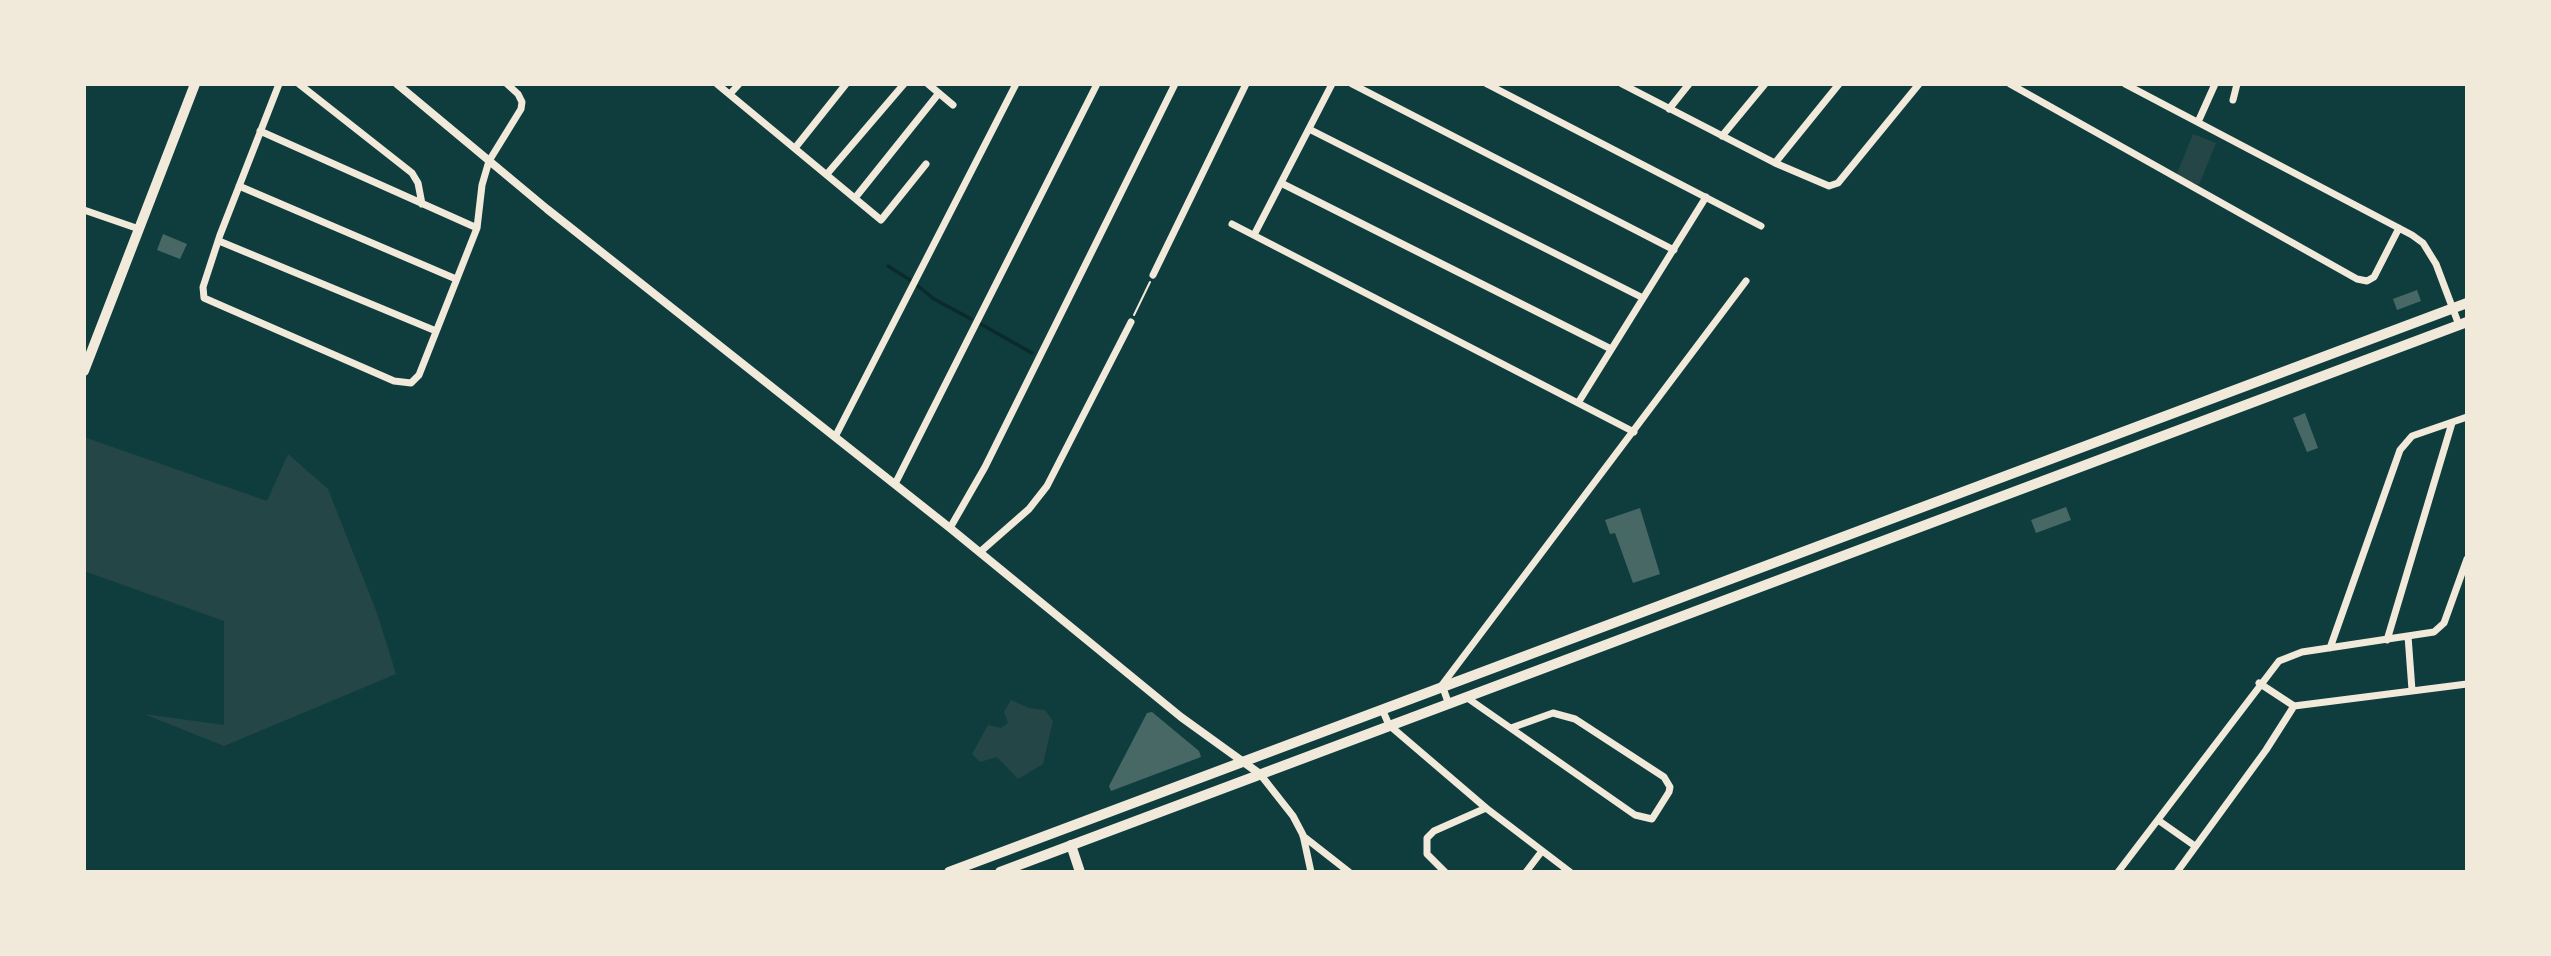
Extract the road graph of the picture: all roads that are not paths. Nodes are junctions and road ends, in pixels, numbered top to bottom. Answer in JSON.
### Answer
{"nodes":[{"id":1,"x":195,"y":84,"type":"edge"},
{"id":2,"x":278,"y":84,"type":"edge"},
{"id":3,"x":299,"y":84,"type":"edge"},
{"id":4,"x":397,"y":84,"type":"edge"},
{"id":5,"x":507,"y":84,"type":"edge"},
{"id":6,"x":717,"y":84,"type":"edge"},
{"id":7,"x":739,"y":84,"type":"edge"},
{"id":8,"x":846,"y":84,"type":"edge"},
{"id":9,"x":904,"y":84,"type":"edge"},
{"id":10,"x":928,"y":84,"type":"edge"},
{"id":11,"x":1016,"y":84,"type":"edge"},
{"id":12,"x":1097,"y":84,"type":"edge"},
{"id":13,"x":1175,"y":84,"type":"edge"},
{"id":14,"x":1245,"y":84,"type":"edge"},
{"id":15,"x":1332,"y":84,"type":"edge"},
{"id":16,"x":1352,"y":84,"type":"edge"},
{"id":17,"x":1487,"y":84,"type":"edge"},
{"id":18,"x":1622,"y":84,"type":"edge"},
{"id":19,"x":1689,"y":84,"type":"edge"},
{"id":20,"x":1765,"y":84,"type":"edge"},
{"id":21,"x":1839,"y":84,"type":"edge"},
{"id":22,"x":1919,"y":84,"type":"edge"},
{"id":23,"x":2010,"y":84,"type":"edge"},
{"id":24,"x":2125,"y":84,"type":"edge"},
{"id":25,"x":2215,"y":84,"type":"edge"},
{"id":26,"x":2238,"y":84,"type":"edge"},
{"id":27,"x":939,"y":93,"type":"junction"},
{"id":28,"x":730,"y":94,"type":"junction"},
{"id":29,"x":2233,"y":100,"type":"dead end"},
{"id":30,"x":953,"y":105,"type":"dead end"},
{"id":31,"x":1669,"y":108,"type":"junction"},
{"id":32,"x":2198,"y":122,"type":"junction"},
{"id":33,"x":1309,"y":129,"type":"junction"},
{"id":34,"x":260,"y":131,"type":"junction"},
{"id":35,"x":1722,"y":135,"type":"junction"},
{"id":36,"x":795,"y":148,"type":"junction"},
{"id":37,"x":489,"y":161,"type":"junction"},
{"id":38,"x":1775,"y":163,"type":"junction"},
{"id":39,"x":926,"y":164,"type":"dead end"},
{"id":40,"x":827,"y":174,"type":"junction"},
{"id":41,"x":1281,"y":183,"type":"junction"},
{"id":42,"x":239,"y":186,"type":"junction"},
{"id":43,"x":1706,"y":197,"type":"junction"},
{"id":44,"x":855,"y":198,"type":"junction"},
{"id":45,"x":422,"y":204,"type":"junction"},
{"id":46,"x":84,"y":210,"type":"edge"},
{"id":47,"x":1232,"y":224,"type":"dead end"},
{"id":48,"x":1761,"y":226,"type":"dead end"},
{"id":49,"x":477,"y":228,"type":"junction"},
{"id":50,"x":2399,"y":228,"type":"junction"},
{"id":51,"x":139,"y":229,"type":"junction"},
{"id":52,"x":1254,"y":235,"type":"junction"},
{"id":53,"x":219,"y":240,"type":"junction"},
{"id":54,"x":1674,"y":250,"type":"junction"},
{"id":55,"x":1153,"y":275,"type":"road end"},
{"id":56,"x":456,"y":279,"type":"junction"},
{"id":57,"x":1746,"y":281,"type":"dead end"},
{"id":58,"x":1643,"y":298,"type":"junction"},
{"id":59,"x":2467,"y":303,"type":"edge"},
{"id":60,"x":2453,"y":308,"type":"junction"},
{"id":61,"x":1131,"y":323,"type":"road end"},
{"id":62,"x":2463,"y":323,"type":"edge"},
{"id":63,"x":436,"y":331,"type":"junction"},
{"id":64,"x":1611,"y":349,"type":"junction"},
{"id":65,"x":87,"y":356,"type":"edge"},
{"id":66,"x":84,"y":371,"type":"edge"},
{"id":67,"x":1578,"y":403,"type":"junction"},
{"id":68,"x":2467,"y":417,"type":"edge"},
{"id":69,"x":2452,"y":423,"type":"junction"},
{"id":70,"x":1634,"y":432,"type":"junction"},
{"id":71,"x":835,"y":438,"type":"junction"},
{"id":72,"x":895,"y":484,"type":"junction"},
{"id":73,"x":950,"y":528,"type":"junction"},
{"id":74,"x":980,"y":552,"type":"junction"},
{"id":75,"x":2467,"y":559,"type":"edge"},
{"id":76,"x":2408,"y":636,"type":"junction"},
{"id":77,"x":2387,"y":639,"type":"junction"},
{"id":78,"x":2330,"y":648,"type":"junction"},
{"id":79,"x":2259,"y":683,"type":"junction"},
{"id":80,"x":2467,"y":684,"type":"edge"},
{"id":81,"x":1443,"y":685,"type":"junction"},
{"id":82,"x":2412,"y":690,"type":"junction"},
{"id":83,"x":1465,"y":696,"type":"junction"},
{"id":84,"x":1448,"y":702,"type":"junction"},
{"id":85,"x":2294,"y":706,"type":"junction"},
{"id":86,"x":1382,"y":708,"type":"junction"},
{"id":87,"x":1389,"y":725,"type":"junction"},
{"id":88,"x":1511,"y":728,"type":"junction"},
{"id":89,"x":1241,"y":762,"type":"junction"},
{"id":90,"x":1260,"y":774,"type":"junction"},
{"id":91,"x":1154,"y":794,"type":"junction"},
{"id":92,"x":1486,"y":808,"type":"junction"},
{"id":93,"x":1161,"y":811,"type":"junction"},
{"id":94,"x":2158,"y":820,"type":"junction"},
{"id":95,"x":1303,"y":835,"type":"junction"},
{"id":96,"x":1071,"y":845,"type":"junction"},
{"id":97,"x":2195,"y":846,"type":"junction"},
{"id":98,"x":1542,"y":851,"type":"junction"},
{"id":99,"x":981,"y":866,"type":"edge"},
{"id":100,"x":949,"y":872,"type":"edge"},
{"id":101,"x":1000,"y":872,"type":"edge"},
{"id":102,"x":1080,"y":872,"type":"edge"},
{"id":103,"x":1311,"y":872,"type":"edge"},
{"id":104,"x":1349,"y":872,"type":"edge"},
{"id":105,"x":1445,"y":872,"type":"edge"},
{"id":106,"x":1527,"y":872,"type":"edge"},
{"id":107,"x":1570,"y":872,"type":"edge"},
{"id":108,"x":2118,"y":872,"type":"edge"},
{"id":109,"x":2177,"y":872,"type":"edge"}],
"edges":[{"from":1,"to":51,"type":"main road"},
{"from":2,"to":34,"type":"street"},
{"from":3,"to":45,"type":"street"},
{"from":4,"to":37,"type":"street"},
{"from":5,"to":37,"type":"street"},
{"from":6,"to":28,"type":"street"},
{"from":7,"to":28,"type":"street"},
{"from":8,"to":36,"type":"street"},
{"from":9,"to":40,"type":"street"},
{"from":10,"to":27,"type":"street"},
{"from":11,"to":71,"type":"street"},
{"from":12,"to":72,"type":"street"},
{"from":13,"to":73,"type":"street"},
{"from":14,"to":55,"type":"street"},
{"from":15,"to":33,"type":"street"},
{"from":16,"to":54,"type":"street"},
{"from":17,"to":43,"type":"street"},
{"from":18,"to":31,"type":"street"},
{"from":19,"to":31,"type":"street"},
{"from":20,"to":35,"type":"street"},
{"from":21,"to":38,"type":"street"},
{"from":22,"to":38,"type":"street"},
{"from":23,"to":50,"type":"street"},
{"from":24,"to":32,"type":"street"},
{"from":25,"to":32,"type":"street"},
{"from":26,"to":29,"type":"street"},
{"from":27,"to":30,"type":"street"},
{"from":27,"to":44,"type":"street"},
{"from":28,"to":36,"type":"street"},
{"from":31,"to":35,"type":"street"},
{"from":32,"to":50,"type":"street"},
{"from":33,"to":41,"type":"street"},
{"from":33,"to":58,"type":"street"},
{"from":34,"to":42,"type":"street"},
{"from":34,"to":45,"type":"street"},
{"from":35,"to":38,"type":"street"},
{"from":36,"to":40,"type":"street"},
{"from":37,"to":49,"type":"street"},
{"from":37,"to":71,"type":"street"},
{"from":39,"to":44,"type":"street"},
{"from":40,"to":44,"type":"street"},
{"from":41,"to":52,"type":"street"},
{"from":41,"to":64,"type":"street"},
{"from":42,"to":53,"type":"street"},
{"from":42,"to":56,"type":"street"},
{"from":43,"to":48,"type":"street"},
{"from":43,"to":54,"type":"street"},
{"from":45,"to":49,"type":"street"},
{"from":46,"to":51,"type":"street"},
{"from":47,"to":52,"type":"street"},
{"from":49,"to":56,"type":"street"},
{"from":50,"to":60,"type":"street"},
{"from":51,"to":65,"type":"main road"},
{"from":52,"to":67,"type":"street"},
{"from":53,"to":63,"type":"street"},
{"from":53,"to":63,"type":"street"},
{"from":54,"to":58,"type":"street"},
{"from":56,"to":63,"type":"street"},
{"from":57,"to":70,"type":"street"},
{"from":58,"to":64,"type":"street"},
{"from":59,"to":60,"type":"main road"},
{"from":60,"to":62,"type":"street"},
{"from":60,"to":81,"type":"main road"},
{"from":61,"to":74,"type":"street"},
{"from":62,"to":83,"type":"main road"},
{"from":64,"to":67,"type":"street"},
{"from":65,"to":66,"type":"main road"},
{"from":67,"to":70,"type":"street"},
{"from":68,"to":69,"type":"street"},
{"from":69,"to":77,"type":"street"},
{"from":69,"to":78,"type":"street"},
{"from":70,"to":81,"type":"street"},
{"from":71,"to":72,"type":"street"},
{"from":72,"to":73,"type":"street"},
{"from":73,"to":74,"type":"street"},
{"from":74,"to":89,"type":"street"},
{"from":75,"to":76,"type":"street"},
{"from":76,"to":77,"type":"street"},
{"from":76,"to":82,"type":"street"},
{"from":77,"to":78,"type":"street"},
{"from":78,"to":79,"type":"street"},
{"from":79,"to":85,"type":"street"},
{"from":79,"to":94,"type":"street"},
{"from":80,"to":82,"type":"street"},
{"from":81,"to":84,"type":"street"},
{"from":81,"to":86,"type":"main road"},
{"from":82,"to":85,"type":"street"},
{"from":83,"to":84,"type":"main road"},
{"from":83,"to":88,"type":"street"},
{"from":84,"to":87,"type":"main road"},
{"from":85,"to":97,"type":"street"},
{"from":86,"to":87,"type":"street"},
{"from":86,"to":89,"type":"main road"},
{"from":87,"to":90,"type":"main road"},
{"from":87,"to":92,"type":"street"},
{"from":88,"to":88,"type":"street"},
{"from":89,"to":90,"type":"street"},
{"from":89,"to":91,"type":"main road"},
{"from":90,"to":93,"type":"main road"},
{"from":90,"to":95,"type":"street"},
{"from":91,"to":93,"type":"main road"},
{"from":91,"to":99,"type":"main road"},
{"from":92,"to":98,"type":"street"},
{"from":92,"to":105,"type":"street"},
{"from":93,"to":96,"type":"main road"},
{"from":94,"to":97,"type":"street"},
{"from":94,"to":108,"type":"street"},
{"from":95,"to":103,"type":"street"},
{"from":95,"to":104,"type":"street"},
{"from":96,"to":101,"type":"main road"},
{"from":96,"to":102,"type":"main road"},
{"from":97,"to":109,"type":"street"},
{"from":98,"to":106,"type":"street"},
{"from":98,"to":107,"type":"street"},
{"from":99,"to":100,"type":"main road"}]}
